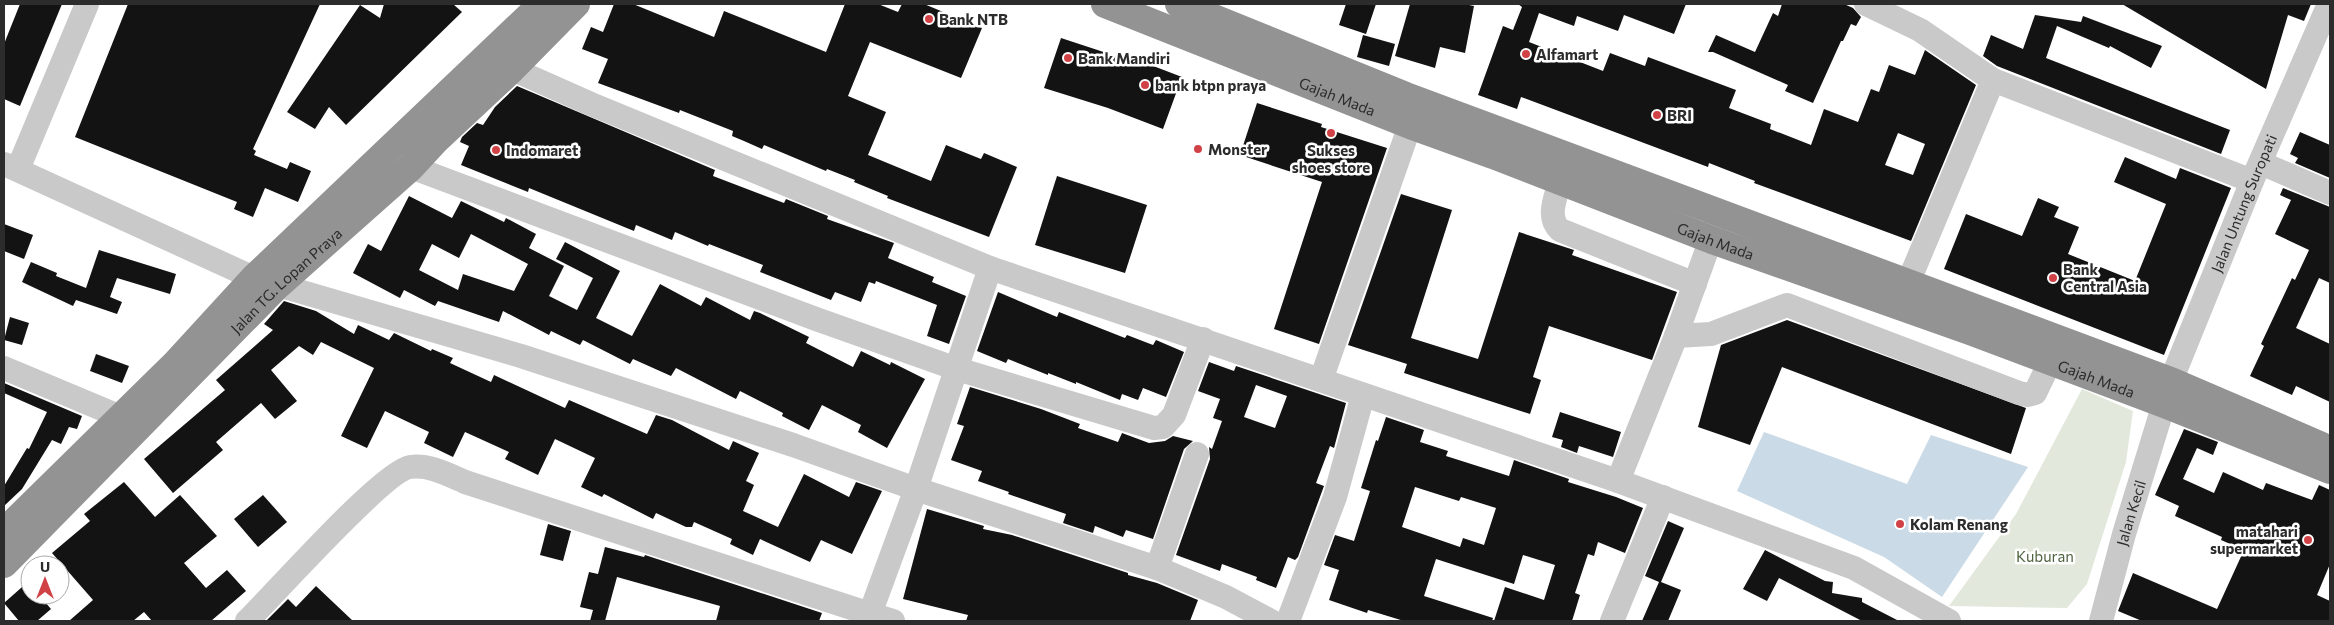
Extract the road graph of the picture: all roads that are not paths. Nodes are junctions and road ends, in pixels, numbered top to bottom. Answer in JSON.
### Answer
{"nodes":[{"id":1,"x":87,"y":4,"type":"edge"},
{"id":2,"x":542,"y":4,"type":"edge"},
{"id":3,"x":576,"y":4,"type":"edge"},
{"id":4,"x":1104,"y":4,"type":"edge"},
{"id":5,"x":1179,"y":4,"type":"edge"},
{"id":6,"x":1866,"y":4,"type":"edge"},
{"id":7,"x":2329,"y":4,"type":"edge"},
{"id":8,"x":512,"y":69,"type":"junction"},
{"id":9,"x":1993,"y":80,"type":"junction"},
{"id":10,"x":1410,"y":125,"type":"junction"},
{"id":11,"x":11,"y":167,"type":"edge"},
{"id":12,"x":411,"y":167,"type":"junction"},
{"id":13,"x":2256,"y":172,"type":"junction"},
{"id":14,"x":1560,"y":181,"type":"junction"},
{"id":15,"x":2330,"y":193,"type":"edge"},
{"id":16,"x":1720,"y":213,"type":"junction"},
{"id":17,"x":1712,"y":240,"type":"junction"},
{"id":18,"x":990,"y":268,"type":"junction"},
{"id":19,"x":265,"y":282,"type":"junction"},
{"id":20,"x":1908,"y":283,"type":"junction"},
{"id":21,"x":1695,"y":284,"type":"junction"},
{"id":22,"x":1676,"y":336,"type":"junction"},
{"id":23,"x":1203,"y":339,"type":"junction"},
{"id":24,"x":2050,"y":362,"type":"junction"},
{"id":25,"x":4,"y":368,"type":"edge"},
{"id":26,"x":956,"y":369,"type":"junction"},
{"id":27,"x":1321,"y":380,"type":"junction"},
{"id":28,"x":2167,"y":393,"type":"junction"},
{"id":29,"x":1363,"y":395,"type":"junction"},
{"id":30,"x":121,"y":416,"type":"junction"},
{"id":31,"x":2330,"y":449,"type":"edge"},
{"id":32,"x":1197,"y":454,"type":"dead end"},
{"id":33,"x":2330,"y":470,"type":"edge"},
{"id":34,"x":1618,"y":481,"type":"junction"},
{"id":35,"x":916,"y":489,"type":"junction"},
{"id":36,"x":1663,"y":497,"type":"junction"},
{"id":37,"x":4,"y":532,"type":"edge"},
{"id":38,"x":4,"y":564,"type":"edge"},
{"id":39,"x":1157,"y":568,"type":"junction"},
{"id":40,"x":869,"y":617,"type":"edge"},
{"id":41,"x":1944,"y":620,"type":"edge"},
{"id":42,"x":247,"y":621,"type":"edge"},
{"id":43,"x":893,"y":621,"type":"edge"},
{"id":44,"x":1271,"y":621,"type":"edge"},
{"id":45,"x":1288,"y":621,"type":"edge"},
{"id":46,"x":1612,"y":621,"type":"edge"},
{"id":47,"x":2101,"y":621,"type":"edge"}],
"edges":[{"from":1,"to":11,"type":"street"},
{"from":2,"to":19,"type":"highway","name":"Jalan TG. Lopan Praya"},
{"from":3,"to":8,"type":"highway","name":"Jalan TG. Lopan Praya"},
{"from":4,"to":10,"type":"highway","name":"Gajah Mada"},
{"from":5,"to":16,"type":"highway","name":"Gajah Mada"},
{"from":6,"to":9,"type":"street"},
{"from":7,"to":13,"type":"street","name":"Jalan Untung Suropati"},
{"from":8,"to":12,"type":"highway","name":"Jalan TG. Lopan Praya"},
{"from":8,"to":18,"type":"street"},
{"from":9,"to":13,"type":"street"},
{"from":9,"to":20,"type":"street"},
{"from":10,"to":14,"type":"highway","name":"Gajah Mada"},
{"from":10,"to":27,"type":"street"},
{"from":11,"to":19,"type":"street"},
{"from":12,"to":19,"type":"highway","name":"Jalan TG. Lopan Praya"},
{"from":12,"to":26,"type":"street"},
{"from":13,"to":15,"type":"street"},
{"from":13,"to":28,"type":"street","name":"Jalan Untung Suropati"},
{"from":14,"to":17,"type":"highway","name":"Gajah Mada"},
{"from":14,"to":21,"type":"street"},
{"from":16,"to":17,"type":"street"},
{"from":16,"to":20,"type":"highway","name":"Gajah Mada"},
{"from":17,"to":21,"type":"street"},
{"from":17,"to":24,"type":"highway","name":"Gajah Mada"},
{"from":18,"to":23,"type":"street"},
{"from":18,"to":26,"type":"street"},
{"from":19,"to":30,"type":"highway","name":"Jalan TG. Lopan Praya"},
{"from":19,"to":35,"type":"street"},
{"from":19,"to":38,"type":"highway","name":"Jalan TG. Lopan Praya"},
{"from":20,"to":28,"type":"highway","name":"Gajah Mada"},
{"from":21,"to":22,"type":"street"},
{"from":22,"to":24,"type":"street"},
{"from":22,"to":34,"type":"street"},
{"from":23,"to":26,"type":"street"},
{"from":23,"to":27,"type":"street"},
{"from":24,"to":28,"type":"highway","name":"Gajah Mada"},
{"from":25,"to":30,"type":"street"},
{"from":26,"to":35,"type":"street"},
{"from":27,"to":29,"type":"street"},
{"from":28,"to":31,"type":"highway","name":"Gajah Mada"},
{"from":28,"to":33,"type":"highway","name":"Gajah Mada"},
{"from":28,"to":47,"type":"street","name":"Jalan Kecil"},
{"from":29,"to":34,"type":"street"},
{"from":29,"to":45,"type":"street"},
{"from":30,"to":37,"type":"highway","name":"Jalan TG. Lopan Praya"},
{"from":32,"to":39,"type":"street"},
{"from":34,"to":36,"type":"street"},
{"from":35,"to":39,"type":"street"},
{"from":35,"to":40,"type":"street"},
{"from":36,"to":41,"type":"street"},
{"from":36,"to":46,"type":"street"},
{"from":39,"to":44,"type":"street"},
{"from":40,"to":42,"type":"street"},
{"from":40,"to":43,"type":"street"}]}
